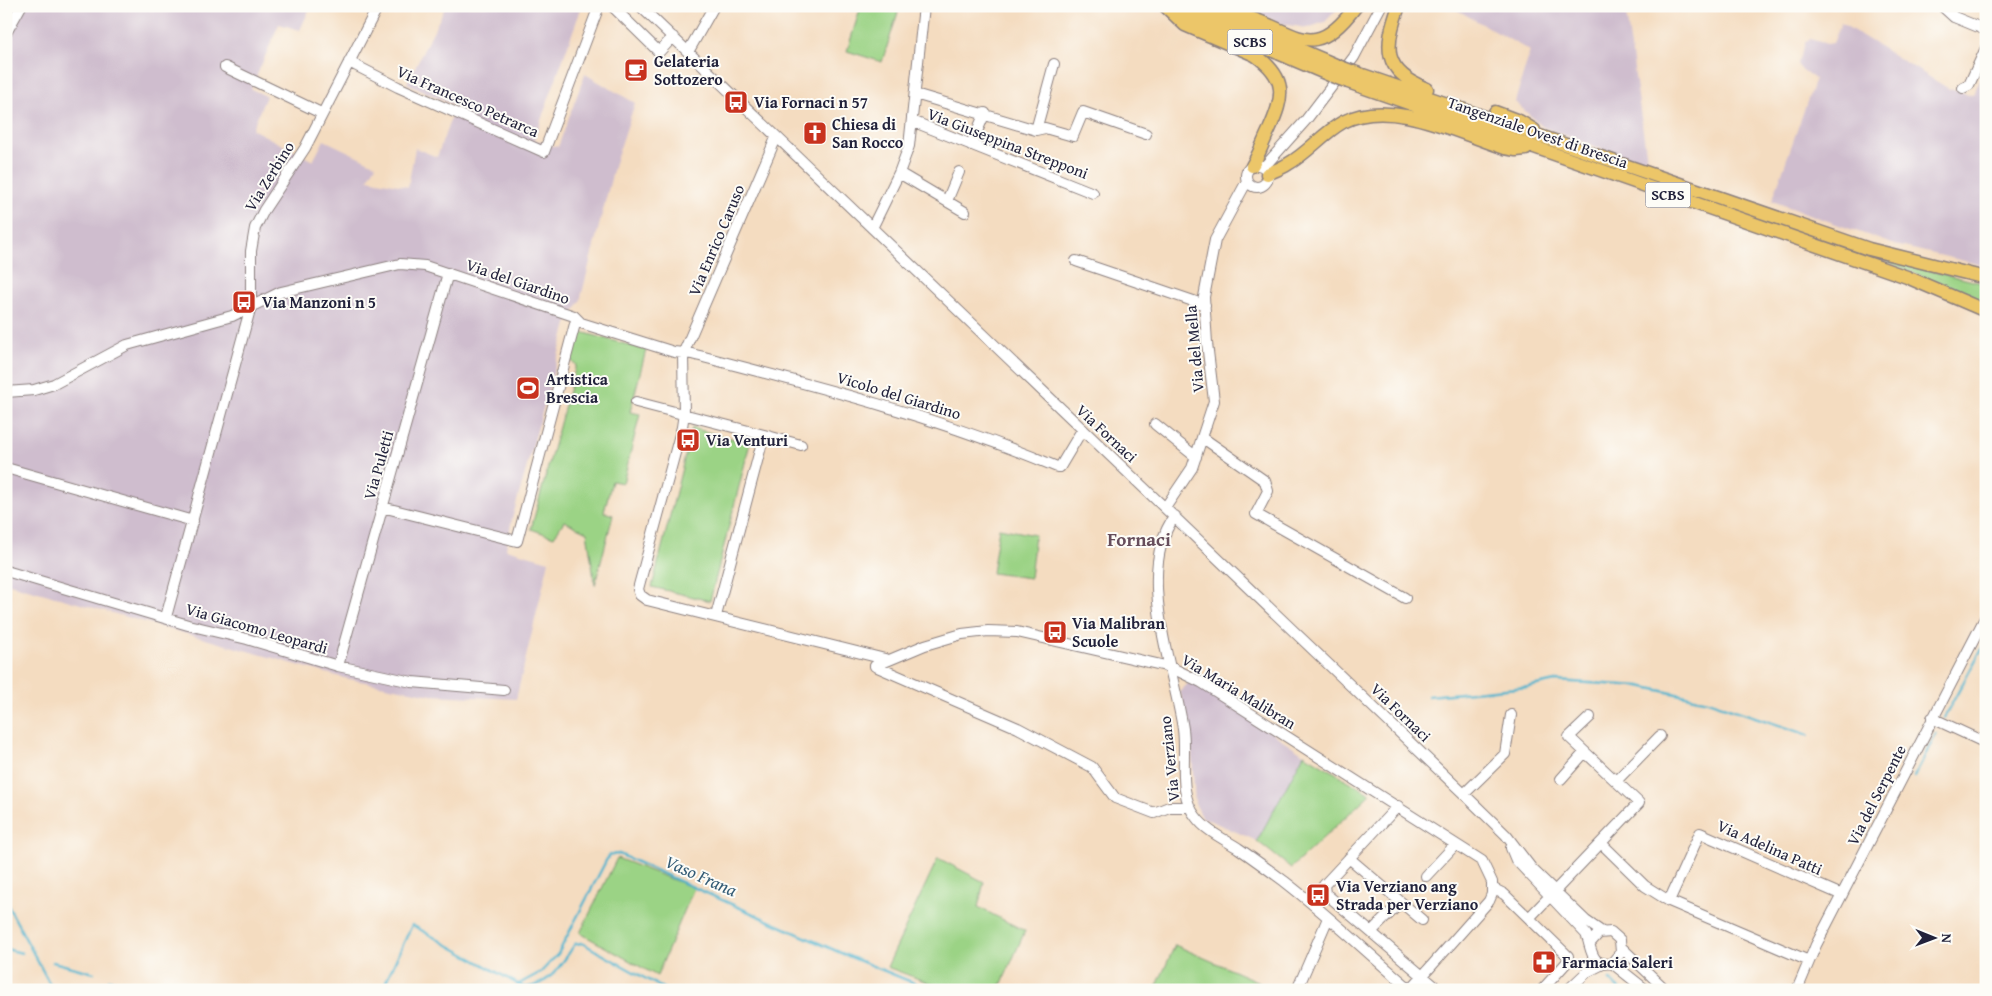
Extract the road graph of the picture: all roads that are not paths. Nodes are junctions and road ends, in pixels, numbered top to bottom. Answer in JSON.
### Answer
{"nodes":[{"id":1,"x":21,"y":6,"type":"edge"},
{"id":2,"x":378,"y":6,"type":"edge"},
{"id":3,"x":599,"y":6,"type":"edge"},
{"id":4,"x":612,"y":6,"type":"edge"},
{"id":5,"x":640,"y":6,"type":"edge"},
{"id":6,"x":714,"y":6,"type":"edge"},
{"id":7,"x":924,"y":6,"type":"edge"},
{"id":8,"x":1166,"y":6,"type":"edge"},
{"id":9,"x":1198,"y":6,"type":"edge"},
{"id":10,"x":1356,"y":6,"type":"edge"},
{"id":11,"x":1380,"y":6,"type":"edge"},
{"id":12,"x":1399,"y":6,"type":"edge"},
{"id":13,"x":1942,"y":6,"type":"edge"},
{"id":14,"x":1216,"y":14,"type":"junction"},
{"id":15,"x":1986,"y":30,"type":"edge"},
{"id":16,"x":6,"y":33,"type":"edge"},
{"id":17,"x":672,"y":38,"type":"junction"},
{"id":18,"x":1986,"y":48,"type":"edge"},
{"id":19,"x":688,"y":52,"type":"junction"},
{"id":20,"x":349,"y":62,"type":"junction"},
{"id":21,"x":1054,"y":64,"type":"dead end"},
{"id":22,"x":225,"y":67,"type":"dead end"},
{"id":23,"x":1335,"y":71,"type":"junction"},
{"id":24,"x":1351,"y":77,"type":"junction"},
{"id":25,"x":1963,"y":88,"type":"dead end"},
{"id":26,"x":915,"y":94,"type":"junction"},
{"id":27,"x":321,"y":113,"type":"junction"},
{"id":28,"x":985,"y":114,"type":"junction"},
{"id":29,"x":912,"y":121,"type":"junction"},
{"id":30,"x":1036,"y":130,"type":"junction"},
{"id":31,"x":1146,"y":134,"type":"dead end"},
{"id":32,"x":776,"y":138,"type":"junction"},
{"id":33,"x":1543,"y":138,"type":"junction"},
{"id":34,"x":971,"y":145,"type":"junction"},
{"id":35,"x":1532,"y":148,"type":"junction"},
{"id":36,"x":1261,"y":169,"type":"junction"},
{"id":37,"x":959,"y":172,"type":"dead end"},
{"id":38,"x":899,"y":173,"type":"junction"},
{"id":39,"x":1247,"y":181,"type":"junction"},
{"id":40,"x":1257,"y":186,"type":"junction"},
{"id":41,"x":1093,"y":193,"type":"dead end"},
{"id":42,"x":947,"y":201,"type":"junction"},
{"id":43,"x":1231,"y":211,"type":"junction"},
{"id":44,"x":964,"y":212,"type":"dead end"},
{"id":45,"x":872,"y":228,"type":"junction"},
{"id":46,"x":1076,"y":261,"type":"dead end"},
{"id":47,"x":448,"y":273,"type":"junction"},
{"id":48,"x":1986,"y":278,"type":"edge"},
{"id":49,"x":1205,"y":305,"type":"junction"},
{"id":50,"x":251,"y":306,"type":"junction"},
{"id":51,"x":1986,"y":311,"type":"edge"},
{"id":52,"x":576,"y":320,"type":"junction"},
{"id":53,"x":683,"y":354,"type":"junction"},
{"id":54,"x":6,"y":392,"type":"edge"},
{"id":55,"x":636,"y":402,"type":"dead end"},
{"id":56,"x":684,"y":413,"type":"junction"},
{"id":57,"x":1155,"y":424,"type":"dead end"},
{"id":58,"x":1082,"y":430,"type":"junction"},
{"id":59,"x":764,"y":435,"type":"junction"},
{"id":60,"x":1203,"y":438,"type":"junction"},
{"id":61,"x":801,"y":445,"type":"dead end"},
{"id":62,"x":1196,"y":457,"type":"junction"},
{"id":63,"x":6,"y":468,"type":"edge"},
{"id":64,"x":382,"y":507,"type":"junction"},
{"id":65,"x":1165,"y":508,"type":"junction"},
{"id":66,"x":1175,"y":516,"type":"junction"},
{"id":67,"x":193,"y":521,"type":"junction"},
{"id":68,"x":6,"y":571,"type":"edge"},
{"id":69,"x":1405,"y":598,"type":"dead end"},
{"id":70,"x":716,"y":616,"type":"junction"},
{"id":71,"x":1986,"y":616,"type":"edge"},
{"id":72,"x":166,"y":617,"type":"junction"},
{"id":73,"x":889,"y":660,"type":"junction"},
{"id":74,"x":338,"y":666,"type":"junction"},
{"id":75,"x":1170,"y":667,"type":"junction"},
{"id":76,"x":504,"y":690,"type":"dead end"},
{"id":77,"x":1511,"y":715,"type":"dead end"},
{"id":78,"x":1590,"y":717,"type":"dead end"},
{"id":79,"x":1932,"y":718,"type":"junction"},
{"id":80,"x":1660,"y":736,"type":"dead end"},
{"id":81,"x":1986,"y":743,"type":"edge"},
{"id":82,"x":1585,"y":752,"type":"junction"},
{"id":83,"x":1561,"y":779,"type":"dead end"},
{"id":84,"x":1617,"y":780,"type":"junction"},
{"id":85,"x":1464,"y":794,"type":"junction"},
{"id":86,"x":1398,"y":806,"type":"junction"},
{"id":87,"x":1188,"y":807,"type":"junction"},
{"id":88,"x":1601,"y":843,"type":"junction"},
{"id":89,"x":1455,"y":845,"type":"junction"},
{"id":90,"x":1349,"y":858,"type":"junction"},
{"id":91,"x":1426,"y":876,"type":"dead end"},
{"id":92,"x":1492,"y":888,"type":"junction"},
{"id":93,"x":1552,"y":894,"type":"junction"},
{"id":94,"x":1842,"y":895,"type":"junction"},
{"id":95,"x":1669,"y":901,"type":"junction"},
{"id":96,"x":1401,"y":902,"type":"junction"},
{"id":97,"x":1328,"y":918,"type":"junction"},
{"id":98,"x":1529,"y":918,"type":"junction"},
{"id":99,"x":1422,"y":920,"type":"dead end"},
{"id":100,"x":1371,"y":932,"type":"junction"},
{"id":101,"x":1602,"y":932,"type":"junction"},
{"id":102,"x":1590,"y":943,"type":"junction"},
{"id":103,"x":1622,"y":948,"type":"junction"},
{"id":104,"x":1592,"y":957,"type":"junction"},
{"id":105,"x":1809,"y":961,"type":"junction"},
{"id":106,"x":1608,"y":963,"type":"junction"},
{"id":107,"x":1422,"y":975,"type":"junction"},
{"id":108,"x":1571,"y":987,"type":"edge"},
{"id":109,"x":1298,"y":990,"type":"edge"},
{"id":110,"x":1411,"y":990,"type":"edge"},
{"id":111,"x":1439,"y":990,"type":"edge"},
{"id":112,"x":1542,"y":990,"type":"edge"},
{"id":113,"x":1646,"y":990,"type":"edge"},
{"id":114,"x":1666,"y":990,"type":"edge"},
{"id":115,"x":1797,"y":990,"type":"edge"}],
"edges":[{"from":1,"to":16,"type":"street"},
{"from":2,"to":20,"type":"street","name":"Via Zerbino"},
{"from":3,"to":20,"type":"street","name":"Via Francesco Petrarca"},
{"from":4,"to":17,"type":"street"},
{"from":5,"to":17,"type":"street","name":"Via Fornaci"},
{"from":6,"to":19,"type":"street"},
{"from":7,"to":26,"type":"street"},
{"from":8,"to":23,"type":"main road","name":"Tangenziale Ovest di Brescia","number":"SCBS"},
{"from":8,"to":36,"type":"main road"},
{"from":9,"to":14,"type":"main road","name":"Tangenziale Ovest di Brescia","number":"SCBS"},
{"from":10,"to":14,"type":"main road"},
{"from":11,"to":36,"type":"street","name":"Via del Mella"},
{"from":12,"to":33,"type":"main road"},
{"from":13,"to":15,"type":"street"},
{"from":14,"to":23,"type":"main road","name":"Tangenziale Ovest di Brescia","number":"SCBS"},
{"from":17,"to":19,"type":"street","name":"Via Fornaci"},
{"from":18,"to":25,"type":"street"},
{"from":19,"to":32,"type":"street","name":"Via Fornaci"},
{"from":20,"to":27,"type":"street","name":"Via Zerbino"},
{"from":21,"to":30,"type":"street"},
{"from":22,"to":27,"type":"street"},
{"from":23,"to":24,"type":"main road","name":"Tangenziale Ovest di Brescia","number":"SCBS","bridge":true},
{"from":24,"to":33,"type":"main road","name":"Tangenziale Ovest di Brescia","number":"SCBS"},
{"from":24,"to":35,"type":"main road","name":"Tangenziale Ovest di Brescia","number":"SCBS"},
{"from":26,"to":28,"type":"street"},
{"from":26,"to":29,"type":"street"},
{"from":27,"to":50,"type":"street","name":"Via Zerbino"},
{"from":28,"to":30,"type":"street"},
{"from":28,"to":34,"type":"street"},
{"from":29,"to":34,"type":"street","name":"Via Giuseppina Strepponi"},
{"from":29,"to":38,"type":"street"},
{"from":30,"to":31,"type":"street"},
{"from":32,"to":45,"type":"street","name":"Via Fornaci"},
{"from":32,"to":53,"type":"street","name":"Via Enrico Caruso"},
{"from":33,"to":48,"type":"main road","name":"Tangenziale Ovest di Brescia","number":"SCBS"},
{"from":34,"to":41,"type":"street","name":"Via Giuseppina Strepponi"},
{"from":35,"to":36,"type":"main road"},
{"from":35,"to":51,"type":"main road","name":"Tangenziale Ovest di Brescia","number":"SCBS"},
{"from":36,"to":39,"type":"street","name":"Via del Mella"},
{"from":36,"to":40,"type":"street","name":"Via del Mella"},
{"from":37,"to":42,"type":"street"},
{"from":38,"to":42,"type":"street"},
{"from":38,"to":45,"type":"street"},
{"from":39,"to":40,"type":"street"},
{"from":39,"to":43,"type":"street","name":"Via del Mella"},
{"from":40,"to":43,"type":"street","name":"Via del Mella"},
{"from":42,"to":44,"type":"street"},
{"from":43,"to":49,"type":"street","name":"Via del Mella"},
{"from":45,"to":58,"type":"street","name":"Via Fornaci"},
{"from":46,"to":49,"type":"street"},
{"from":47,"to":50,"type":"street","name":"Via del Giardino"},
{"from":47,"to":52,"type":"street","name":"Via del Giardino"},
{"from":47,"to":64,"type":"street","name":"Via Puletti"},
{"from":49,"to":60,"type":"street","name":"Via del Mella"},
{"from":50,"to":54,"type":"street","name":"Via del Giardino"},
{"from":50,"to":67,"type":"street","name":"Via Zerbino"},
{"from":52,"to":53,"type":"street","name":"Via del Giardino"},
{"from":52,"to":64,"type":"street"},
{"from":53,"to":56,"type":"street"},
{"from":53,"to":58,"type":"street","name":"Vicolo del Giardino"},
{"from":55,"to":56,"type":"street"},
{"from":56,"to":59,"type":"street"},
{"from":56,"to":70,"type":"street"},
{"from":57,"to":62,"type":"street"},
{"from":58,"to":65,"type":"street","name":"Via Fornaci"},
{"from":59,"to":61,"type":"street"},
{"from":59,"to":70,"type":"street"},
{"from":60,"to":62,"type":"street","name":"Via del Mella"},
{"from":60,"to":69,"type":"street"},
{"from":62,"to":65,"type":"street","name":"Via del Mella"},
{"from":63,"to":67,"type":"street"},
{"from":64,"to":74,"type":"street","name":"Via Puletti"},
{"from":65,"to":66,"type":"street","name":"Via Fornaci"},
{"from":66,"to":75,"type":"street","name":"Via Verziano"},
{"from":66,"to":85,"type":"street","name":"Via Fornaci"},
{"from":67,"to":72,"type":"street","name":"Via Zerbino"},
{"from":68,"to":72,"type":"street","name":"Via Giacomo Leopardi"},
{"from":70,"to":73,"type":"street"},
{"from":71,"to":79,"type":"street","name":"Via del Serpente"},
{"from":72,"to":74,"type":"street","name":"Via Giacomo Leopardi"},
{"from":73,"to":75,"type":"street","name":"Via Maria Malibran"},
{"from":73,"to":87,"type":"street","name":"Via Maria Malibran"},
{"from":74,"to":76,"type":"street","name":"Via Giacomo Leopardi"},
{"from":75,"to":86,"type":"street","name":"Via Maria Malibran"},
{"from":75,"to":87,"type":"street","name":"Via Verziano"},
{"from":77,"to":85,"type":"street"},
{"from":78,"to":82,"type":"street"},
{"from":79,"to":81,"type":"street"},
{"from":79,"to":94,"type":"street","name":"Via del Serpente"},
{"from":80,"to":84,"type":"street"},
{"from":82,"to":83,"type":"street"},
{"from":82,"to":84,"type":"street"},
{"from":84,"to":88,"type":"street"},
{"from":85,"to":93,"type":"street","name":"Via Fornaci"},
{"from":86,"to":89,"type":"street","name":"Via Maria Malibran"},
{"from":86,"to":90,"type":"street"},
{"from":87,"to":97,"type":"street","name":"Via Verziano"},
{"from":88,"to":93,"type":"street"},
{"from":88,"to":95,"type":"street"},
{"from":89,"to":91,"type":"street"},
{"from":89,"to":92,"type":"street","name":"Via Maria Malibran"},
{"from":90,"to":96,"type":"street"},
{"from":90,"to":100,"type":"street"},
{"from":92,"to":98,"type":"street"},
{"from":92,"to":107,"type":"street"},
{"from":93,"to":98,"type":"street"},
{"from":93,"to":101,"type":"street","name":"Via Fornaci"},
{"from":93,"to":102,"type":"street","name":"Via Fornaci"},
{"from":94,"to":95,"type":"street","name":"Via Adelina Patti"},
{"from":94,"to":105,"type":"street","name":"Via del Serpente"},
{"from":95,"to":105,"type":"street"},
{"from":96,"to":99,"type":"street"},
{"from":96,"to":100,"type":"street"},
{"from":97,"to":109,"type":"street"},
{"from":97,"to":110,"type":"street","name":"Via Verziano"},
{"from":98,"to":112,"type":"street"},
{"from":100,"to":107,"type":"street"},
{"from":101,"to":102,"type":"street"},
{"from":101,"to":103,"type":"street","name":"Via Fornaci"},
{"from":102,"to":104,"type":"street","name":"Via Fornaci"},
{"from":103,"to":106,"type":"street"},
{"from":103,"to":114,"type":"street","name":"Via Fornaci"},
{"from":104,"to":106,"type":"street"},
{"from":104,"to":108,"type":"street"},
{"from":105,"to":115,"type":"street","name":"Via del Serpente"},
{"from":106,"to":108,"type":"street"},
{"from":106,"to":113,"type":"street"},
{"from":107,"to":110,"type":"street"},
{"from":107,"to":111,"type":"street"}]}
